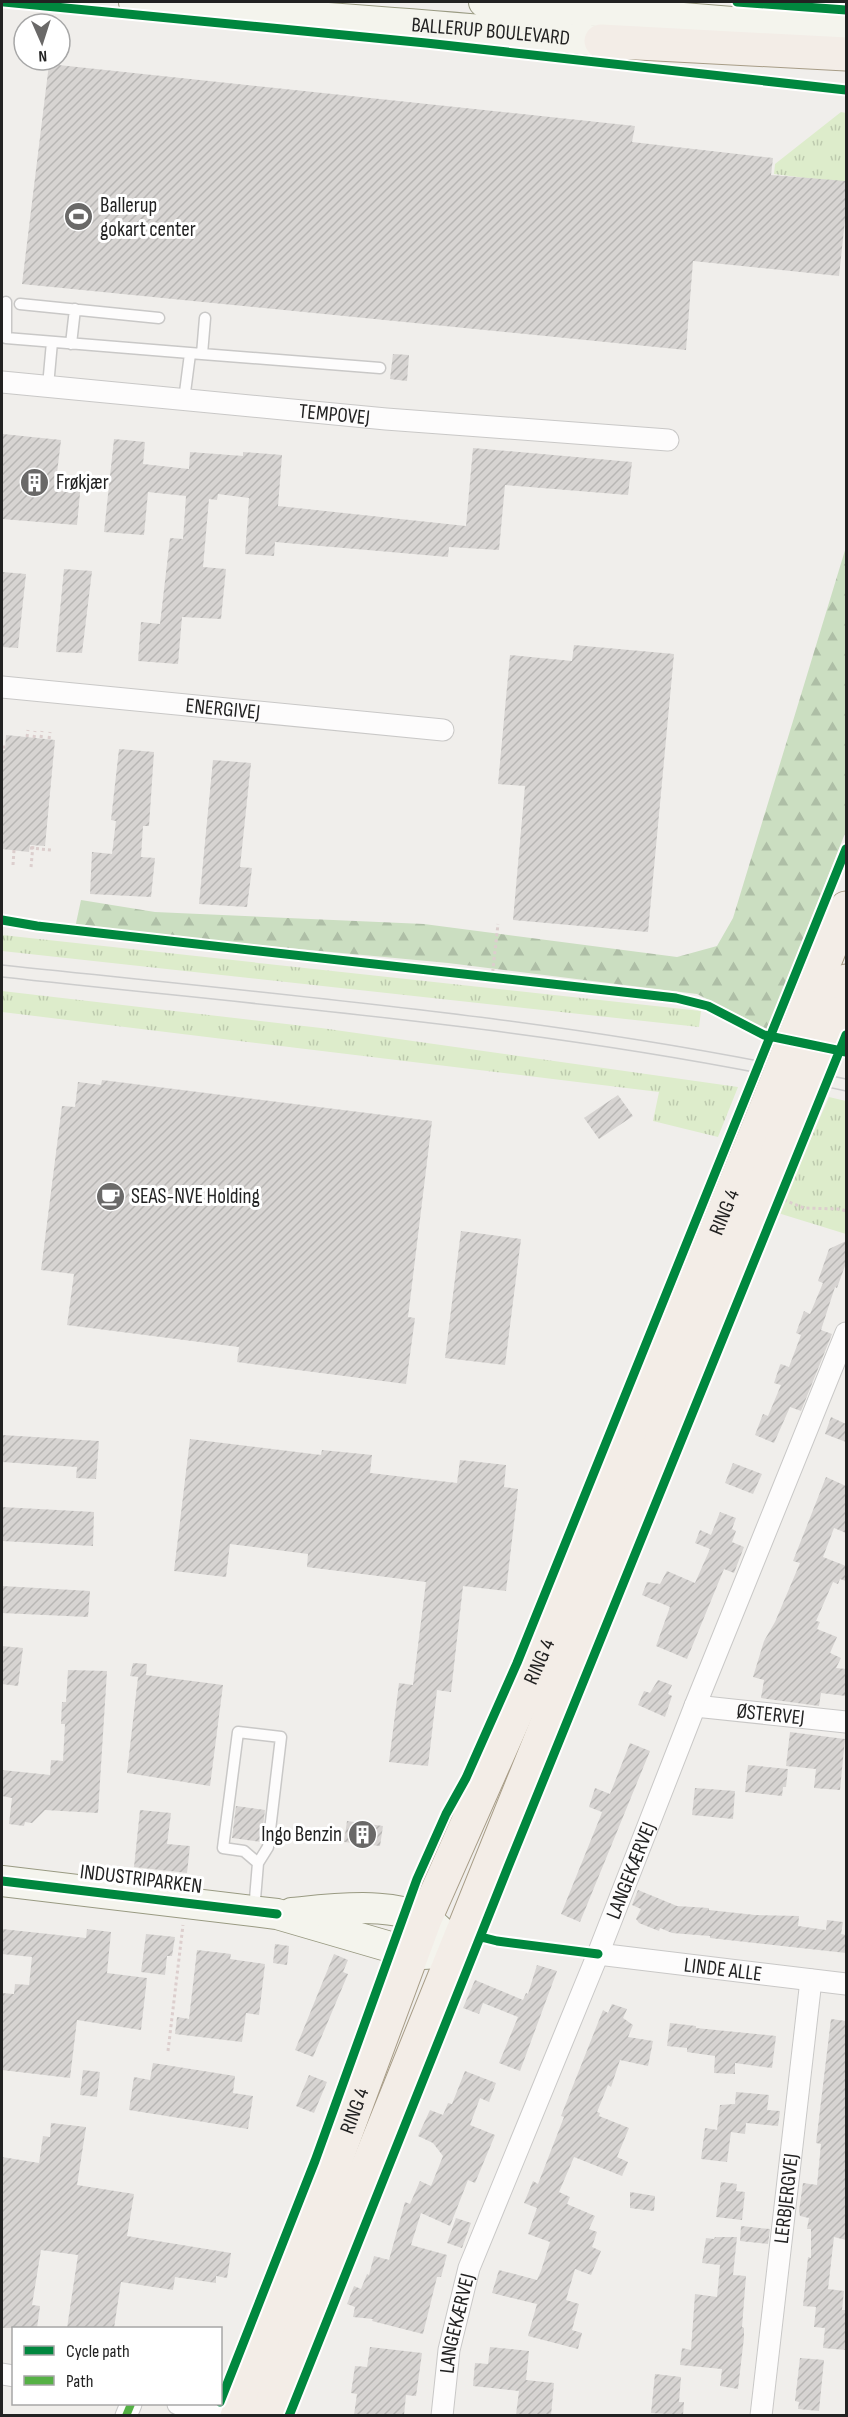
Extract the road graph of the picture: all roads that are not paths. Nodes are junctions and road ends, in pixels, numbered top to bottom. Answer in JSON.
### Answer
{"nodes":[{"id":1,"x":134,"y":2,"type":"edge"},
{"id":2,"x":484,"y":2,"type":"edge"},
{"id":3,"x":278,"y":6,"type":"edge"},
{"id":4,"x":846,"y":31,"type":"edge"},
{"id":5,"x":601,"y":41,"type":"junction"},
{"id":6,"x":846,"y":54,"type":"edge"},
{"id":7,"x":846,"y":69,"type":"edge"},
{"id":8,"x":6,"y":302,"type":"dead end"},
{"id":9,"x":20,"y":304,"type":"dead end"},
{"id":10,"x":75,"y":309,"type":"junction"},
{"id":11,"x":159,"y":318,"type":"dead end"},
{"id":12,"x":205,"y":318,"type":"dead end"},
{"id":13,"x":52,"y":342,"type":"junction"},
{"id":14,"x":71,"y":344,"type":"junction"},
{"id":15,"x":190,"y":354,"type":"junction"},
{"id":16,"x":202,"y":354,"type":"junction"},
{"id":17,"x":380,"y":368,"type":"dead end"},
{"id":18,"x":2,"y":382,"type":"edge"},
{"id":19,"x":48,"y":386,"type":"junction"},
{"id":20,"x":184,"y":400,"type":"junction"},
{"id":21,"x":668,"y":440,"type":"dead end"},
{"id":22,"x":2,"y":687,"type":"edge"},
{"id":23,"x":443,"y":730,"type":"dead end"},
{"id":24,"x":846,"y":908,"type":"edge"},
{"id":25,"x":846,"y":981,"type":"edge"},
{"id":26,"x":820,"y":1010,"type":"junction"},
{"id":27,"x":778,"y":1114,"type":"junction"},
{"id":28,"x":846,"y":1333,"type":"edge"},
{"id":29,"x":695,"y":1706,"type":"junction"},
{"id":30,"x":846,"y":1722,"type":"edge"},
{"id":31,"x":258,"y":1863,"type":"junction"},
{"id":32,"x":2,"y":1881,"type":"edge"},
{"id":33,"x":265,"y":1913,"type":"junction"},
{"id":34,"x":425,"y":1919,"type":"junction"},
{"id":35,"x":451,"y":1951,"type":"junction"},
{"id":36,"x":411,"y":1953,"type":"junction"},
{"id":37,"x":598,"y":1954,"type":"junction"},
{"id":38,"x":811,"y":1980,"type":"junction"},
{"id":39,"x":846,"y":1984,"type":"edge"},
{"id":40,"x":185,"y":2405,"type":"edge"},
{"id":41,"x":221,"y":2415,"type":"edge"},
{"id":42,"x":237,"y":2415,"type":"edge"},
{"id":43,"x":267,"y":2415,"type":"edge"},
{"id":44,"x":442,"y":2415,"type":"edge"},
{"id":45,"x":761,"y":2415,"type":"edge"}],
"edges":[{"from":1,"to":3,"type":"street","name":"BALLERUP BOULEVARD"},
{"from":2,"to":4,"type":"street","name":"BALLERUP BOULEVARD"},
{"from":3,"to":5,"type":"street","name":"BALLERUP BOULEVARD"},
{"from":5,"to":6,"type":"main road"},
{"from":5,"to":7,"type":"street","name":"BALLERUP BOULEVARD"},
{"from":8,"to":13,"type":"lane"},
{"from":9,"to":10,"type":"lane"},
{"from":10,"to":11,"type":"lane"},
{"from":10,"to":14,"type":"lane"},
{"from":12,"to":16,"type":"lane"},
{"from":13,"to":14,"type":"lane"},
{"from":13,"to":19,"type":"lane"},
{"from":14,"to":15,"type":"lane"},
{"from":15,"to":16,"type":"lane"},
{"from":15,"to":20,"type":"lane"},
{"from":16,"to":17,"type":"lane"},
{"from":18,"to":19,"type":"street","name":"TEMPOVEJ"},
{"from":19,"to":20,"type":"street","name":"TEMPOVEJ"},
{"from":20,"to":21,"type":"street","name":"TEMPOVEJ"},
{"from":22,"to":23,"type":"street","name":"ENERGIVEJ"},
{"from":24,"to":26,"type":"main road","name":"RING 4"},
{"from":25,"to":26,"type":"main road","name":"RING 4"},
{"from":26,"to":27,"type":"main road","name":"RING 4","bridge":true},
{"from":27,"to":34,"type":"main road","name":"RING 4"},
{"from":27,"to":35,"type":"main road","name":"RING 4"},
{"from":28,"to":29,"type":"street","name":"LANGEKÆRVEJ"},
{"from":29,"to":30,"type":"street","name":"ØSTERVEJ"},
{"from":29,"to":37,"type":"street","name":"LANGEKÆRVEJ"},
{"from":31,"to":31,"type":"lane"},
{"from":31,"to":33,"type":"lane"},
{"from":32,"to":33,"type":"street","name":"INDUSTRIPARKEN"},
{"from":33,"to":34,"type":"street","name":"INDUSTRIPARKEN"},
{"from":33,"to":36,"type":"street","name":"INDUSTRIPARKEN"},
{"from":34,"to":35,"type":"street"},
{"from":34,"to":36,"type":"main road","name":"RING 4"},
{"from":35,"to":36,"type":"street","name":"INDUSTRIPARKEN"},
{"from":35,"to":43,"type":"main road","name":"RING 4"},
{"from":36,"to":42,"type":"main road","name":"RING 4"},
{"from":37,"to":38,"type":"street","name":"LINDE ALLE"},
{"from":37,"to":44,"type":"street","name":"LANGEKÆRVEJ"},
{"from":38,"to":39,"type":"street","name":"LINDE ALLE"},
{"from":38,"to":45,"type":"street","name":"LERBJERGVEJ"},
{"from":40,"to":41,"type":"street"}]}
